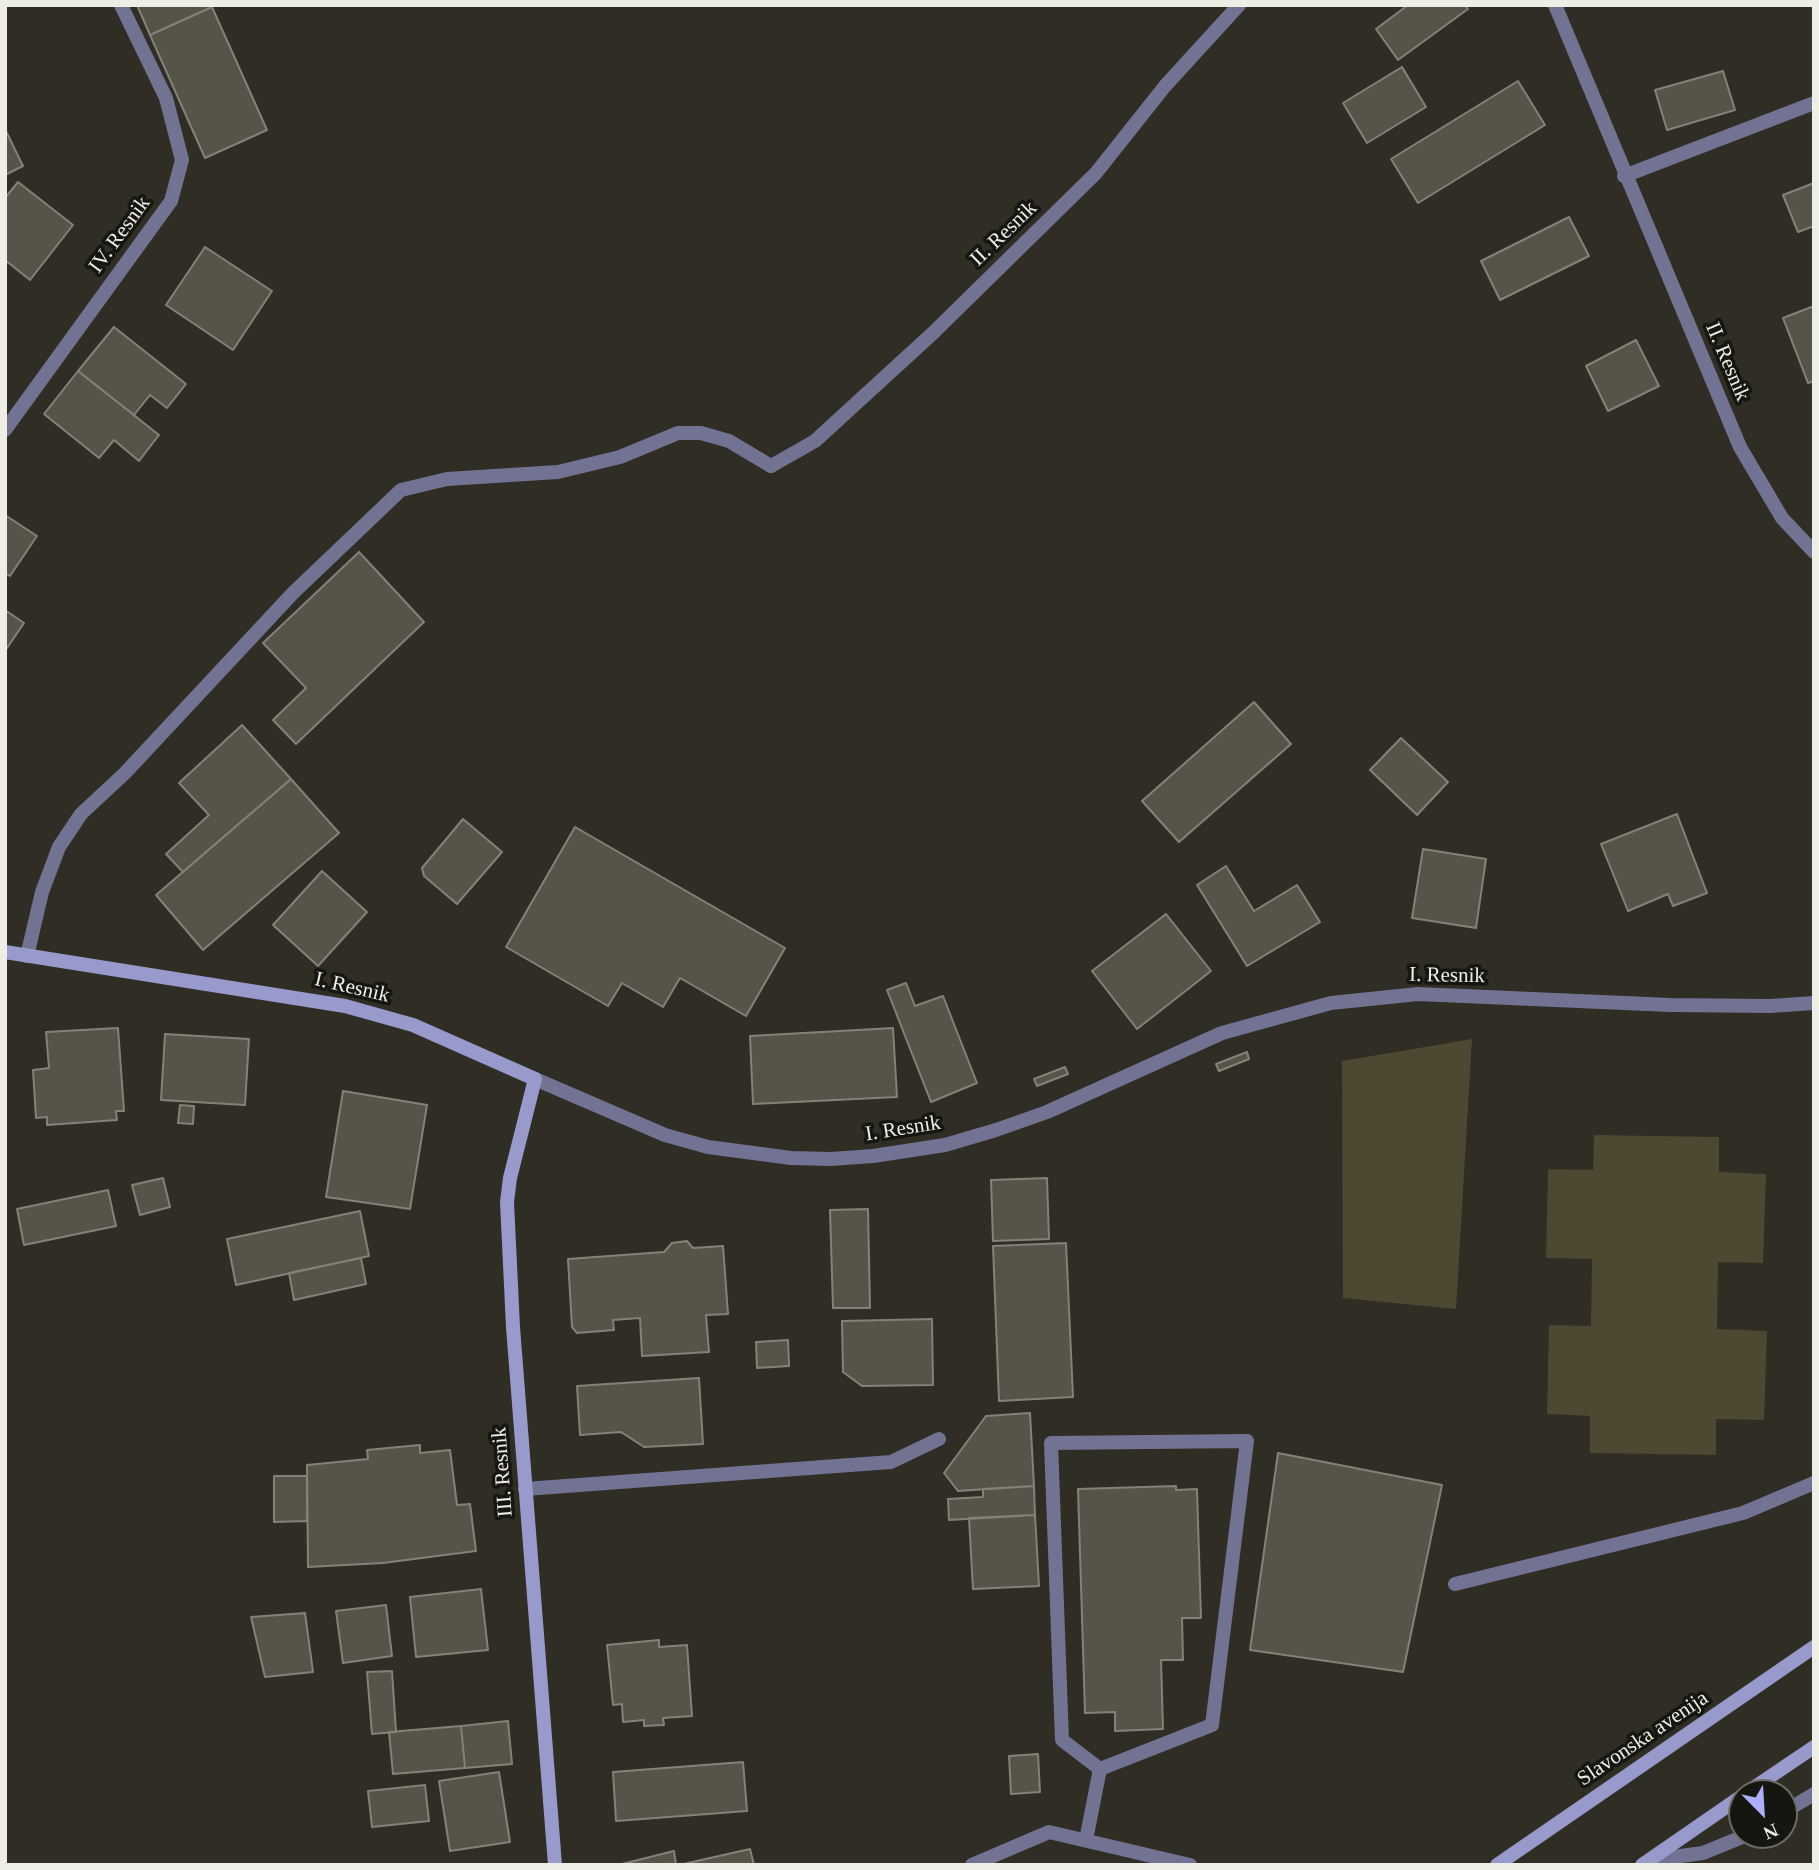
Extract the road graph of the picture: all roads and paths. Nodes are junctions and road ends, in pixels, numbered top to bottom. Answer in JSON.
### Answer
{"nodes":[{"id":1,"x":121,"y":5,"type":"edge"},
{"id":2,"x":1239,"y":5,"type":"edge"},
{"id":3,"x":1555,"y":5,"type":"edge"},
{"id":4,"x":1814,"y":103,"type":"edge"},
{"id":5,"x":1624,"y":176,"type":"junction"},
{"id":6,"x":5,"y":430,"type":"edge"},
{"id":7,"x":1814,"y":552,"type":"edge"},
{"id":8,"x":5,"y":952,"type":"edge"},
{"id":9,"x":27,"y":956,"type":"junction"},
{"id":10,"x":1814,"y":1003,"type":"edge"},
{"id":11,"x":535,"y":1079,"type":"junction"},
{"id":12,"x":939,"y":1439,"type":"dead end"},
{"id":13,"x":1814,"y":1483,"type":"edge"},
{"id":14,"x":525,"y":1489,"type":"junction"},
{"id":15,"x":1455,"y":1584,"type":"dead end"},
{"id":16,"x":1814,"y":1647,"type":"edge"},
{"id":17,"x":1814,"y":1747,"type":"edge"},
{"id":18,"x":1100,"y":1769,"type":"junction"},
{"id":19,"x":1767,"y":1779,"type":"edge"},
{"id":20,"x":1814,"y":1794,"type":"edge"},
{"id":21,"x":1798,"y":1804,"type":"edge"},
{"id":22,"x":1728,"y":1806,"type":"edge"},
{"id":23,"x":1086,"y":1840,"type":"junction"},
{"id":24,"x":1728,"y":1843,"type":"edge"},
{"id":25,"x":1646,"y":1862,"type":"edge"},
{"id":26,"x":555,"y":1865,"type":"edge"},
{"id":27,"x":972,"y":1865,"type":"edge"},
{"id":28,"x":1190,"y":1865,"type":"edge"},
{"id":29,"x":1497,"y":1865,"type":"edge"}],
"edges":[{"from":1,"to":6,"type":"street","name":"IV. Resnik"},
{"from":2,"to":9,"type":"street","name":"II. Resnik"},
{"from":3,"to":5,"type":"street","name":"II. Resnik"},
{"from":4,"to":5,"type":"street"},
{"from":5,"to":7,"type":"street","name":"II. Resnik"},
{"from":8,"to":9,"type":"street","name":"I. Resnik"},
{"from":9,"to":11,"type":"street","name":"I. Resnik"},
{"from":10,"to":11,"type":"street","name":"I. Resnik"},
{"from":11,"to":14,"type":"street","name":"III. Resnik"},
{"from":12,"to":14,"type":"street"},
{"from":13,"to":15,"type":"street"},
{"from":14,"to":26,"type":"street","name":"III. Resnik"},
{"from":16,"to":29,"type":"street","name":"Slavonska avenija"},
{"from":17,"to":19,"type":"street"},
{"from":18,"to":18,"type":"street"},
{"from":18,"to":23,"type":"street"},
{"from":20,"to":21,"type":"street"},
{"from":22,"to":25,"type":"street"},
{"from":23,"to":27,"type":"street"},
{"from":23,"to":28,"type":"street"},
{"from":24,"to":25,"type":"street"}]}
